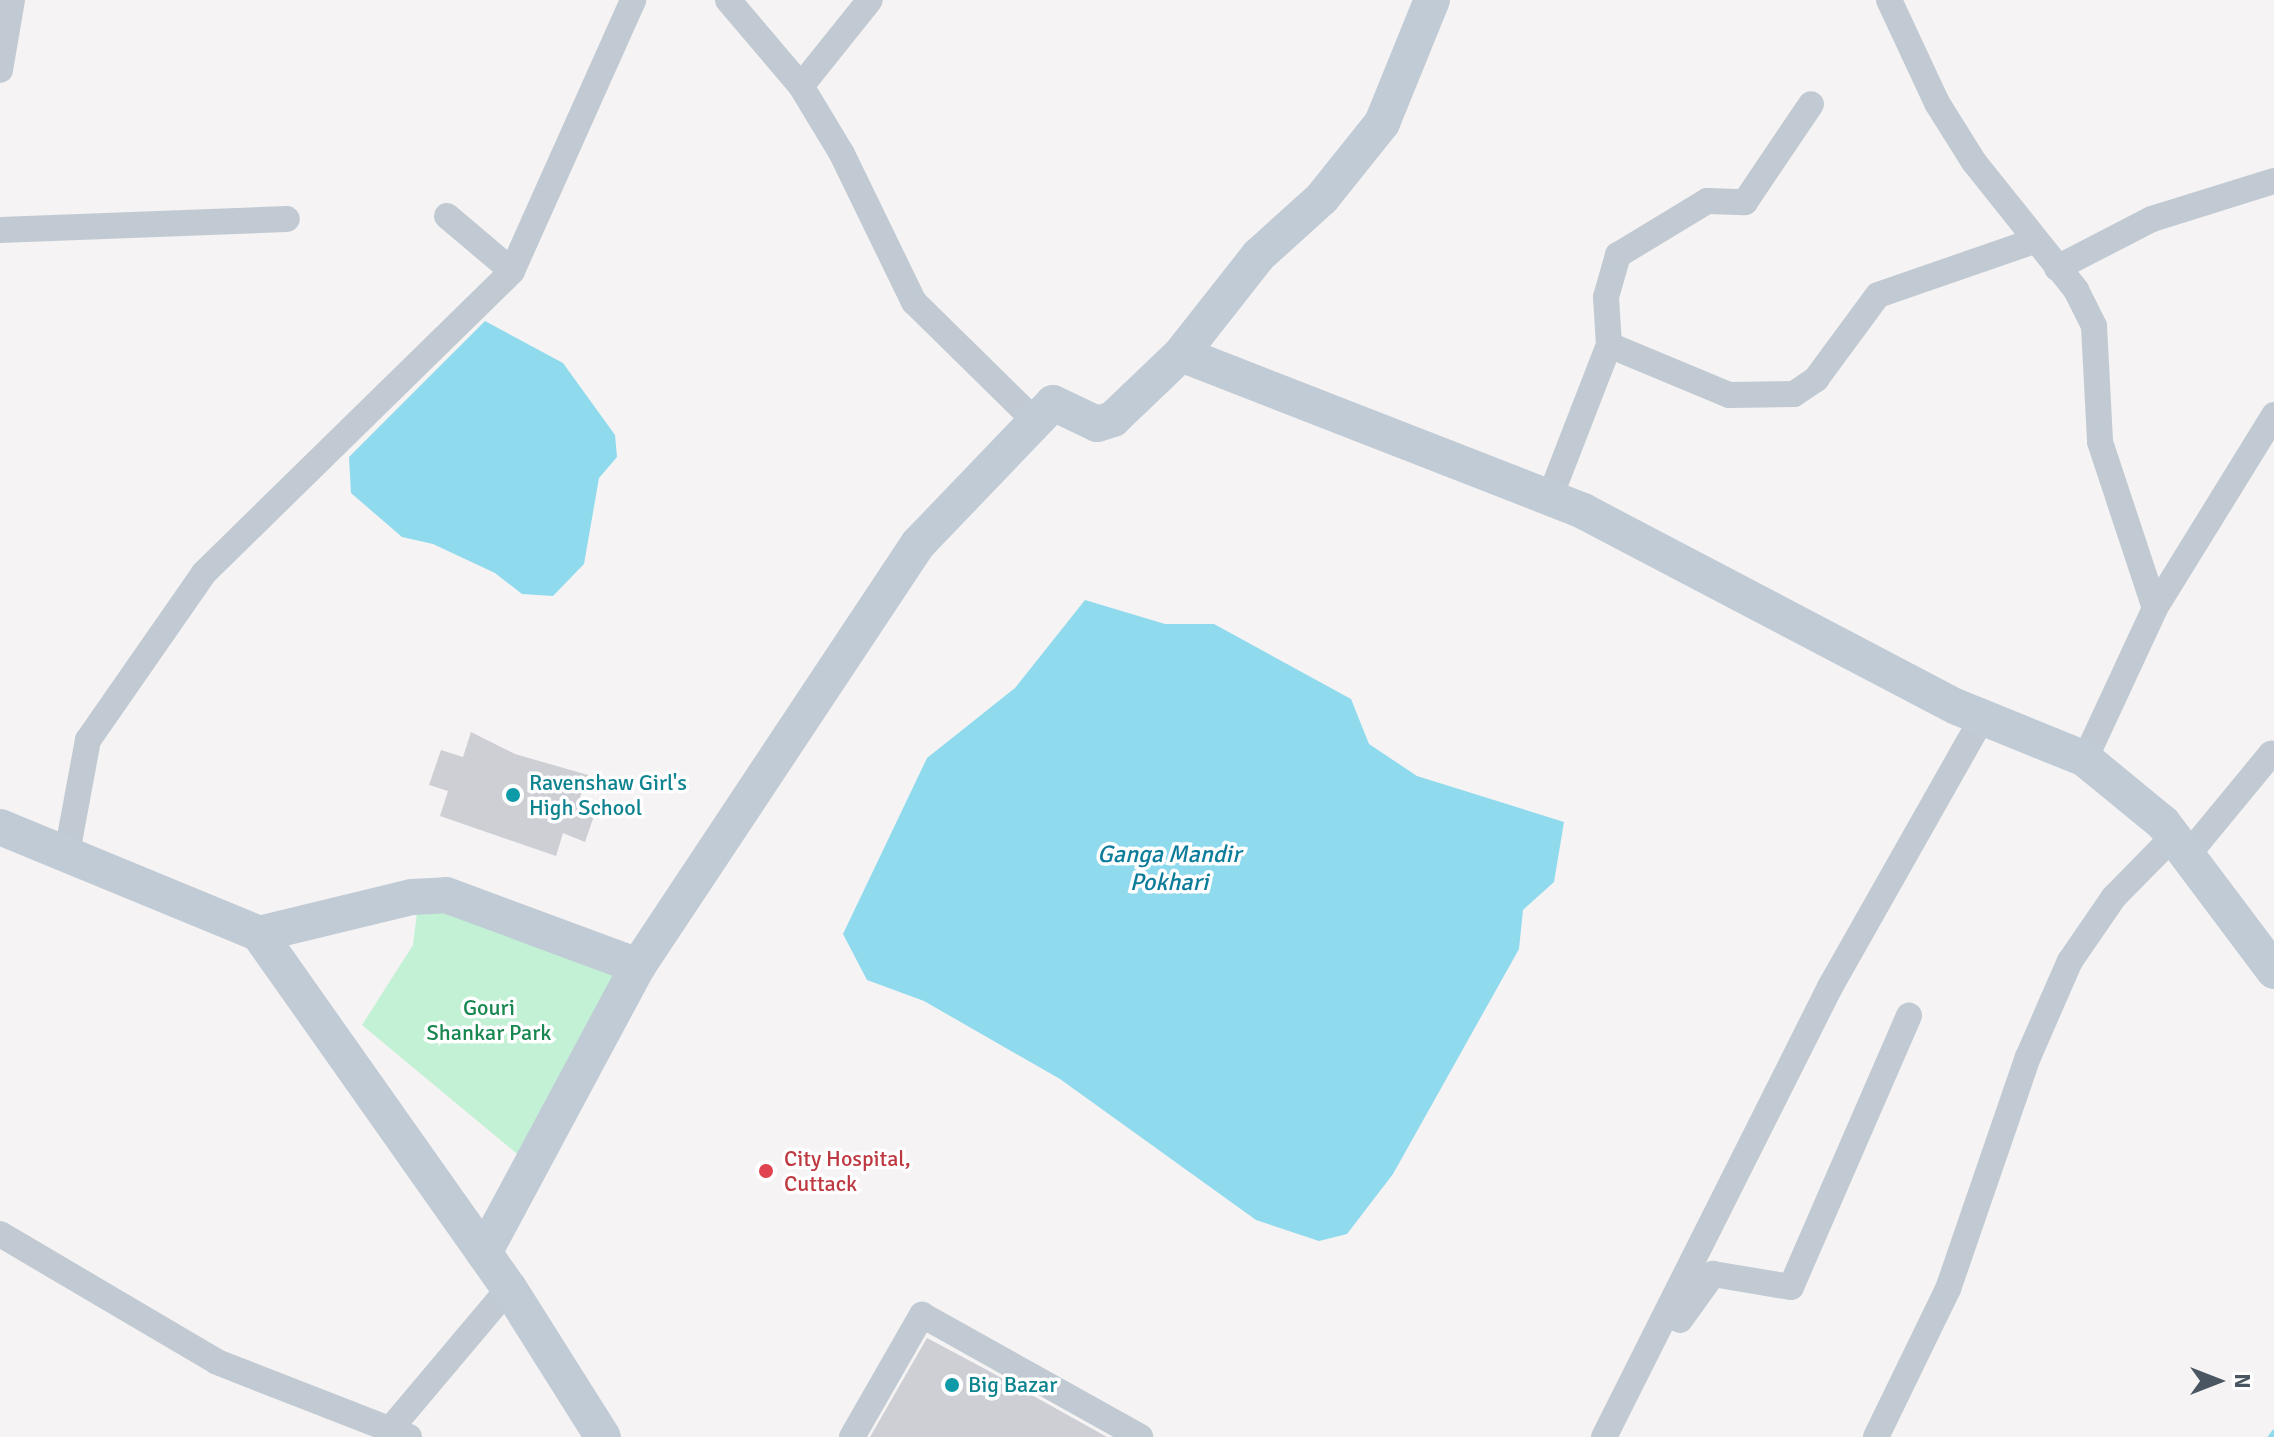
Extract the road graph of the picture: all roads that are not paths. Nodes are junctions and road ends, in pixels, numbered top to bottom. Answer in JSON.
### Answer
{"nodes":[{"id":1,"x":12,"y":0,"type":"edge"},
{"id":2,"x":633,"y":0,"type":"edge"},
{"id":3,"x":728,"y":0,"type":"edge"},
{"id":4,"x":870,"y":0,"type":"edge"},
{"id":5,"x":1432,"y":0,"type":"edge"},
{"id":6,"x":1889,"y":0,"type":"edge"},
{"id":7,"x":0,"y":70,"type":"edge"},
{"id":8,"x":801,"y":86,"type":"junction"},
{"id":9,"x":1811,"y":104,"type":"dead end"},
{"id":10,"x":2274,"y":181,"type":"edge"},
{"id":11,"x":447,"y":216,"type":"dead end"},
{"id":12,"x":287,"y":219,"type":"dead end"},
{"id":13,"x":0,"y":230,"type":"edge"},
{"id":14,"x":2034,"y":241,"type":"junction"},
{"id":15,"x":2057,"y":268,"type":"junction"},
{"id":16,"x":512,"y":271,"type":"junction"},
{"id":17,"x":1609,"y":345,"type":"junction"},
{"id":18,"x":1181,"y":354,"type":"junction"},
{"id":19,"x":2274,"y":415,"type":"edge"},
{"id":20,"x":1035,"y":421,"type":"junction"},
{"id":21,"x":1550,"y":497,"type":"junction"},
{"id":22,"x":2155,"y":608,"type":"junction"},
{"id":23,"x":1982,"y":718,"type":"junction"},
{"id":24,"x":2271,"y":754,"type":"dead end"},
{"id":25,"x":2085,"y":759,"type":"junction"},
{"id":26,"x":0,"y":827,"type":"edge"},
{"id":27,"x":2180,"y":847,"type":"junction"},
{"id":28,"x":67,"y":853,"type":"junction"},
{"id":29,"x":259,"y":934,"type":"junction"},
{"id":30,"x":638,"y":966,"type":"junction"},
{"id":31,"x":2274,"y":971,"type":"edge"},
{"id":32,"x":1909,"y":1016,"type":"dead end"},
{"id":33,"x":0,"y":1234,"type":"edge"},
{"id":34,"x":484,"y":1253,"type":"junction"},
{"id":35,"x":509,"y":1288,"type":"junction"},
{"id":36,"x":387,"y":1431,"type":"edge"},
{"id":37,"x":603,"y":1437,"type":"edge"},
{"id":38,"x":852,"y":1437,"type":"edge"},
{"id":39,"x":1140,"y":1437,"type":"edge"},
{"id":40,"x":1604,"y":1437,"type":"edge"},
{"id":41,"x":1620,"y":1437,"type":"edge"},
{"id":42,"x":1876,"y":1437,"type":"edge"}],
"edges":[{"from":1,"to":7,"type":"street"},
{"from":2,"to":16,"type":"street"},
{"from":3,"to":8,"type":"street"},
{"from":4,"to":8,"type":"street"},
{"from":5,"to":18,"type":"street"},
{"from":6,"to":14,"type":"street"},
{"from":8,"to":20,"type":"street"},
{"from":9,"to":17,"type":"street"},
{"from":10,"to":15,"type":"street"},
{"from":11,"to":16,"type":"street"},
{"from":12,"to":13,"type":"street"},
{"from":14,"to":15,"type":"street"},
{"from":14,"to":17,"type":"street"},
{"from":15,"to":22,"type":"street"},
{"from":16,"to":28,"type":"street"},
{"from":17,"to":21,"type":"street"},
{"from":18,"to":20,"type":"street"},
{"from":18,"to":21,"type":"street"},
{"from":19,"to":22,"type":"street"},
{"from":20,"to":30,"type":"street"},
{"from":21,"to":23,"type":"street"},
{"from":22,"to":25,"type":"street"},
{"from":23,"to":25,"type":"street"},
{"from":23,"to":40,"type":"street"},
{"from":24,"to":27,"type":"street"},
{"from":25,"to":27,"type":"street"},
{"from":26,"to":28,"type":"street"},
{"from":27,"to":31,"type":"street"},
{"from":27,"to":42,"type":"street"},
{"from":28,"to":29,"type":"street"},
{"from":29,"to":30,"type":"street"},
{"from":29,"to":34,"type":"street"},
{"from":30,"to":34,"type":"street"},
{"from":32,"to":41,"type":"street"},
{"from":33,"to":36,"type":"street"},
{"from":34,"to":35,"type":"street"},
{"from":35,"to":36,"type":"street"},
{"from":35,"to":37,"type":"street"},
{"from":38,"to":39,"type":"street"}]}
